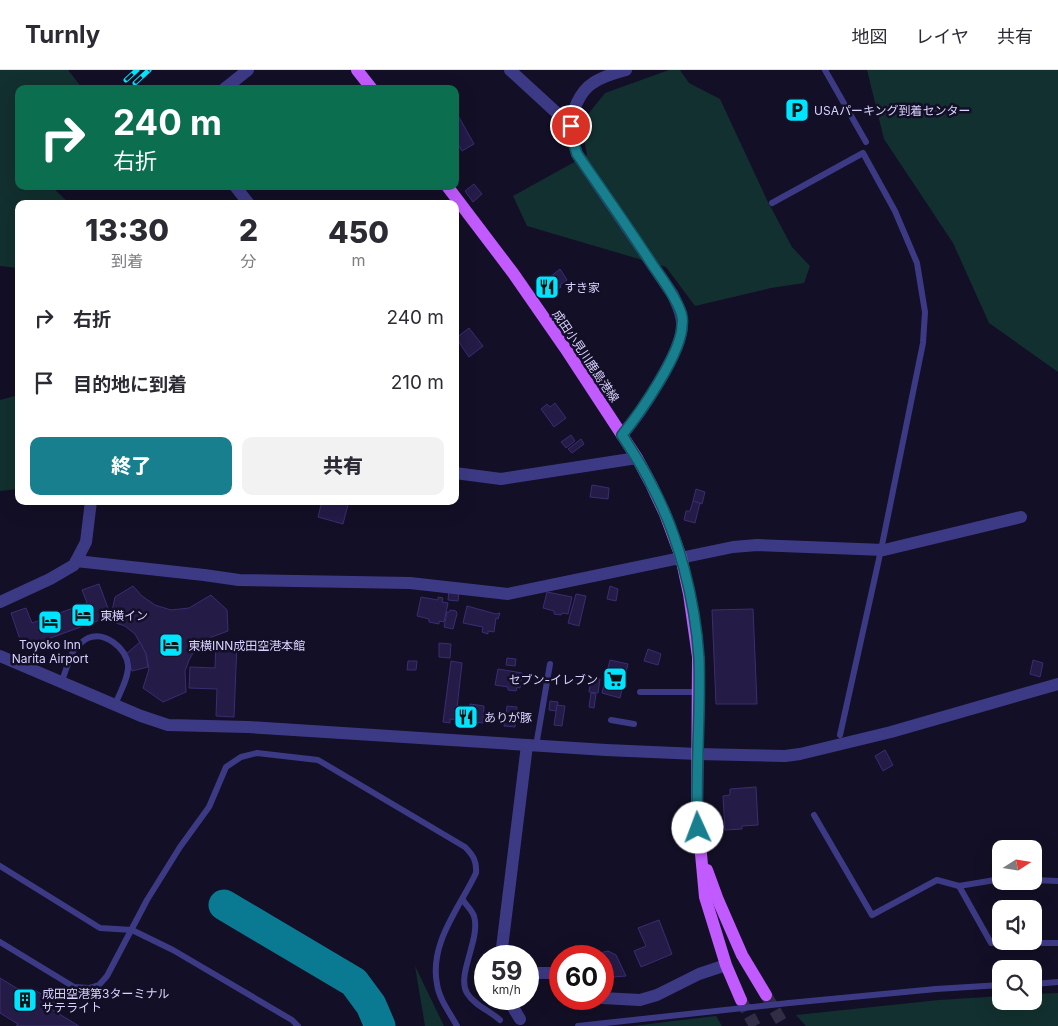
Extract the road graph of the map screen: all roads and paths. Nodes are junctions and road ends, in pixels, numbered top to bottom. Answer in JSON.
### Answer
{"nodes":[{"id":1,"x":248,"y":70,"type":"edge"},
{"id":2,"x":357,"y":70,"type":"edge"},
{"id":3,"x":510,"y":70,"type":"edge"},
{"id":4,"x":626,"y":70,"type":"edge"},
{"id":5,"x":825,"y":70,"type":"edge"},
{"id":6,"x":229,"y":85,"type":"edge"},
{"id":7,"x":369,"y":85,"type":"edge"},
{"id":8,"x":571,"y":126,"type":"junction"},
{"id":9,"x":866,"y":142,"type":"dead end"},
{"id":10,"x":450,"y":190,"type":"edge"},
{"id":11,"x":458,"y":200,"type":"edge"},
{"id":12,"x":459,"y":202,"type":"edge"},
{"id":13,"x":772,"y":203,"type":"dead end"},
{"id":14,"x":622,"y":435,"type":"junction"},
{"id":15,"x":637,"y":458,"type":"junction"},
{"id":16,"x":459,"y":473,"type":"edge"},
{"id":17,"x":91,"y":505,"type":"edge"},
{"id":18,"x":1021,"y":517,"type":"dead end"},
{"id":19,"x":882,"y":550,"type":"junction"},
{"id":20,"x":681,"y":557,"type":"junction"},
{"id":21,"x":76,"y":561,"type":"junction"},
{"id":22,"x":0,"y":602,"type":"edge"},
{"id":23,"x":0,"y":656,"type":"edge"},
{"id":24,"x":550,"y":664,"type":"dead end"},
{"id":25,"x":61,"y":683,"type":"junction"},
{"id":26,"x":1058,"y":684,"type":"edge"},
{"id":27,"x":640,"y":692,"type":"dead end"},
{"id":28,"x":699,"y":692,"type":"junction"},
{"id":29,"x":115,"y":705,"type":"junction"},
{"id":30,"x":611,"y":720,"type":"dead end"},
{"id":31,"x":634,"y":724,"type":"dead end"},
{"id":32,"x":840,"y":735,"type":"dead end"},
{"id":33,"x":532,"y":746,"type":"junction"},
{"id":34,"x":698,"y":754,"type":"junction"},
{"id":35,"x":814,"y":815,"type":"dead end"},
{"id":36,"x":701,"y":853,"type":"junction"},
{"id":37,"x":0,"y":866,"type":"edge"},
{"id":38,"x":992,"y":880,"type":"edge"},
{"id":39,"x":1042,"y":880,"type":"edge"},
{"id":40,"x":1058,"y":881,"type":"edge"},
{"id":41,"x":959,"y":886,"type":"junction"},
{"id":42,"x":463,"y":900,"type":"junction"},
{"id":43,"x":132,"y":930,"type":"junction"},
{"id":44,"x":0,"y":942,"type":"edge"},
{"id":45,"x":1058,"y":943,"type":"edge"},
{"id":46,"x":503,"y":945,"type":"edge"},
{"id":47,"x":726,"y":965,"type":"junction"},
{"id":48,"x":1058,"y":981,"type":"edge"},
{"id":49,"x":1042,"y":983,"type":"edge"},
{"id":50,"x":992,"y":986,"type":"edge"},
{"id":51,"x":766,"y":996,"type":"tunnel mouth"},
{"id":52,"x":614,"y":999,"type":"edge"},
{"id":53,"x":741,"y":1000,"type":"tunnel mouth"},
{"id":54,"x":515,"y":1010,"type":"edge"},
{"id":55,"x":520,"y":1019,"type":"dead end"},
{"id":56,"x":500,"y":1020,"type":"dead end"},
{"id":57,"x":298,"y":1026,"type":"edge"},
{"id":58,"x":457,"y":1026,"type":"edge"},
{"id":59,"x":578,"y":1026,"type":"edge"}],
"edges":[{"from":1,"to":6,"type":"street"},
{"from":2,"to":7,"type":"main road"},
{"from":3,"to":8,"type":"street"},
{"from":4,"to":8,"type":"street"},
{"from":5,"to":9,"type":"lane"},
{"from":8,"to":14,"type":"street"},
{"from":10,"to":11,"type":"main road","name":"成田小見川鹿島港線"},
{"from":12,"to":14,"type":"main road","name":"成田小見川鹿島港線"},
{"from":13,"to":19,"type":"lane"},
{"from":14,"to":15,"type":"main road","name":"成田小見川鹿島港線"},
{"from":15,"to":16,"type":"street"},
{"from":15,"to":20,"type":"main road","name":"成田小見川鹿島港線"},
{"from":17,"to":21,"type":"street"},
{"from":18,"to":19,"type":"street"},
{"from":19,"to":20,"type":"street"},
{"from":19,"to":32,"type":"lane"},
{"from":20,"to":21,"type":"street"},
{"from":20,"to":28,"type":"main road","name":"成田小見川鹿島港線"},
{"from":21,"to":22,"type":"street"},
{"from":23,"to":25,"type":"street"},
{"from":24,"to":33,"type":"lane"},
{"from":25,"to":29,"type":"street"},
{"from":25,"to":29,"type":"lane"},
{"from":26,"to":34,"type":"street"},
{"from":27,"to":28,"type":"lane"},
{"from":28,"to":34,"type":"main road","name":"成田小見川鹿島港線"},
{"from":29,"to":33,"type":"street"},
{"from":30,"to":31,"type":"lane"},
{"from":33,"to":34,"type":"street"},
{"from":33,"to":46,"type":"street"},
{"from":34,"to":36,"type":"main road","name":"成田小見川鹿島港線"},
{"from":35,"to":41,"type":"lane"},
{"from":36,"to":47,"type":"main road","name":"成田小見川鹿島港線"},
{"from":36,"to":51,"type":"main road","name":"成田小見川鹿島港線"},
{"from":37,"to":43,"type":"lane"},
{"from":38,"to":41,"type":"lane"},
{"from":39,"to":40,"type":"lane"},
{"from":41,"to":45,"type":"lane"},
{"from":42,"to":43,"type":"lane"},
{"from":42,"to":56,"type":"lane"},
{"from":42,"to":58,"type":"lane"},
{"from":43,"to":44,"type":"lane"},
{"from":43,"to":57,"type":"lane"},
{"from":47,"to":52,"type":"street"},
{"from":47,"to":53,"type":"main road","name":"成田小見川鹿島港線"},
{"from":48,"to":49,"type":"lane"},
{"from":50,"to":59,"type":"lane","bridge":true},
{"from":54,"to":55,"type":"street"}]}
